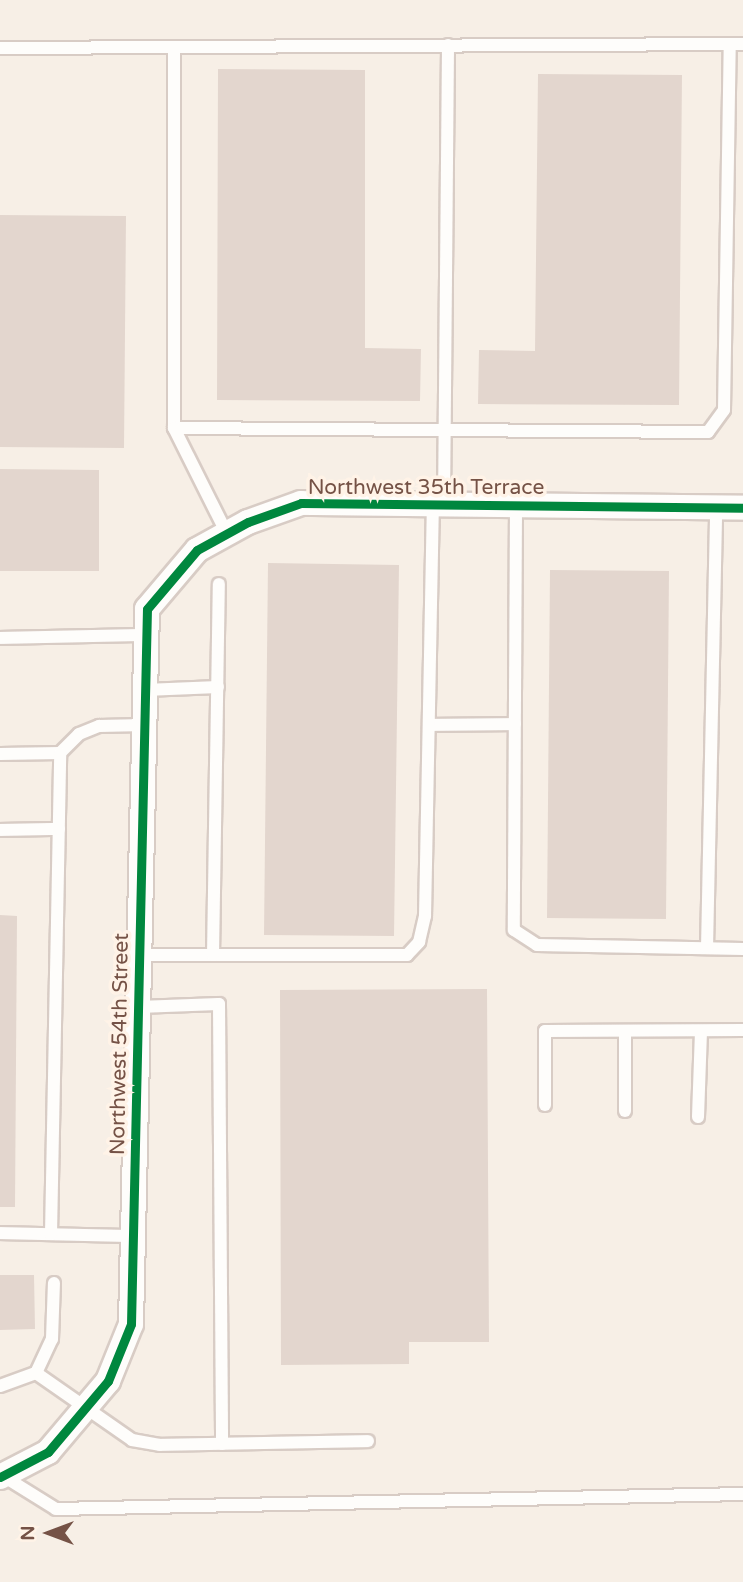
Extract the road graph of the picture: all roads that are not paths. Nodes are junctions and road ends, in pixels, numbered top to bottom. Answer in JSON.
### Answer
{"nodes":[{"id":1,"x":737,"y":44,"type":"edge"},
{"id":2,"x":448,"y":45,"type":"junction"},
{"id":3,"x":174,"y":47,"type":"junction"},
{"id":4,"x":0,"y":48,"type":"edge"},
{"id":5,"x":174,"y":428,"type":"junction"},
{"id":6,"x":444,"y":430,"type":"junction"},
{"id":7,"x":438,"y":505,"type":"junction"},
{"id":8,"x":516,"y":506,"type":"junction"},
{"id":9,"x":716,"y":508,"type":"junction"},
{"id":10,"x":743,"y":508,"type":"edge"},
{"id":11,"x":227,"y":534,"type":"junction"},
{"id":12,"x":219,"y":584,"type":"dead end"},
{"id":13,"x":147,"y":609,"type":"joint"},
{"id":14,"x":146,"y":635,"type":"junction"},
{"id":15,"x":0,"y":638,"type":"edge"},
{"id":16,"x":218,"y":687,"type":"junction"},
{"id":17,"x":145,"y":690,"type":"junction"},
{"id":18,"x":515,"y":724,"type":"junction"},
{"id":19,"x":145,"y":725,"type":"junction"},
{"id":20,"x":429,"y":725,"type":"junction"},
{"id":21,"x":60,"y":753,"type":"junction"},
{"id":22,"x":0,"y":754,"type":"edge"},
{"id":23,"x":59,"y":829,"type":"junction"},
{"id":24,"x":0,"y":830,"type":"edge"},
{"id":25,"x":707,"y":948,"type":"junction"},
{"id":26,"x":743,"y":949,"type":"edge"},
{"id":27,"x":139,"y":955,"type":"junction"},
{"id":28,"x":214,"y":955,"type":"junction"},
{"id":29,"x":138,"y":1007,"type":"junction"},
{"id":30,"x":743,"y":1030,"type":"edge"},
{"id":31,"x":625,"y":1031,"type":"junction"},
{"id":32,"x":701,"y":1031,"type":"junction"},
{"id":33,"x":545,"y":1105,"type":"dead end"},
{"id":34,"x":625,"y":1111,"type":"dead end"},
{"id":35,"x":698,"y":1117,"type":"dead end"},
{"id":36,"x":0,"y":1233,"type":"edge"},
{"id":37,"x":51,"y":1234,"type":"junction"},
{"id":38,"x":133,"y":1236,"type":"junction"},
{"id":39,"x":54,"y":1283,"type":"dead end"},
{"id":40,"x":36,"y":1373,"type":"junction"},
{"id":41,"x":0,"y":1386,"type":"edge"},
{"id":42,"x":86,"y":1407,"type":"junction"},
{"id":43,"x":368,"y":1441,"type":"dead end"},
{"id":44,"x":222,"y":1444,"type":"junction"},
{"id":45,"x":2,"y":1477,"type":"edge"},
{"id":46,"x":743,"y":1494,"type":"edge"}],
"edges":[{"from":1,"to":2,"type":"lane"},
{"from":1,"to":6,"type":"lane"},
{"from":2,"to":3,"type":"lane"},
{"from":2,"to":6,"type":"lane"},
{"from":3,"to":4,"type":"lane"},
{"from":3,"to":5,"type":"lane"},
{"from":5,"to":6,"type":"lane"},
{"from":5,"to":11,"type":"lane"},
{"from":6,"to":7,"type":"lane"},
{"from":7,"to":8,"type":"street","name":"Northwest 35th Terrace"},
{"from":7,"to":11,"type":"street","name":"Northwest 35th Terrace"},
{"from":7,"to":20,"type":"lane"},
{"from":8,"to":9,"type":"street","name":"Northwest 35th Terrace"},
{"from":8,"to":18,"type":"lane"},
{"from":9,"to":10,"type":"street","name":"Northwest 35th Terrace"},
{"from":9,"to":25,"type":"lane"},
{"from":11,"to":13,"type":"street","name":"Northwest 35th Terrace"},
{"from":12,"to":16,"type":"lane"},
{"from":13,"to":14,"type":"street","name":"Northwest 54th Street"},
{"from":14,"to":15,"type":"lane"},
{"from":14,"to":17,"type":"street","name":"Northwest 54th Street"},
{"from":16,"to":17,"type":"lane"},
{"from":16,"to":28,"type":"lane"},
{"from":17,"to":19,"type":"street","name":"Northwest 54th Street"},
{"from":18,"to":20,"type":"lane"},
{"from":18,"to":25,"type":"lane"},
{"from":19,"to":21,"type":"lane"},
{"from":19,"to":27,"type":"street","name":"Northwest 54th Street"},
{"from":20,"to":28,"type":"lane"},
{"from":21,"to":22,"type":"lane"},
{"from":21,"to":23,"type":"lane"},
{"from":23,"to":24,"type":"lane"},
{"from":23,"to":37,"type":"lane"},
{"from":25,"to":26,"type":"lane"},
{"from":27,"to":28,"type":"lane"},
{"from":27,"to":29,"type":"street","name":"Northwest 54th Street"},
{"from":29,"to":38,"type":"street","name":"Northwest 54th Street"},
{"from":29,"to":44,"type":"lane"},
{"from":30,"to":32,"type":"lane"},
{"from":31,"to":32,"type":"lane"},
{"from":31,"to":33,"type":"lane"},
{"from":31,"to":34,"type":"lane"},
{"from":32,"to":35,"type":"lane"},
{"from":36,"to":37,"type":"lane"},
{"from":37,"to":38,"type":"lane"},
{"from":38,"to":42,"type":"street","name":"Northwest 54th Street"},
{"from":39,"to":40,"type":"lane"},
{"from":40,"to":41,"type":"lane"},
{"from":40,"to":42,"type":"lane"},
{"from":42,"to":44,"type":"lane"},
{"from":42,"to":45,"type":"street","name":"Northwest 54th Street"},
{"from":43,"to":44,"type":"lane"},
{"from":45,"to":46,"type":"lane"}]}
